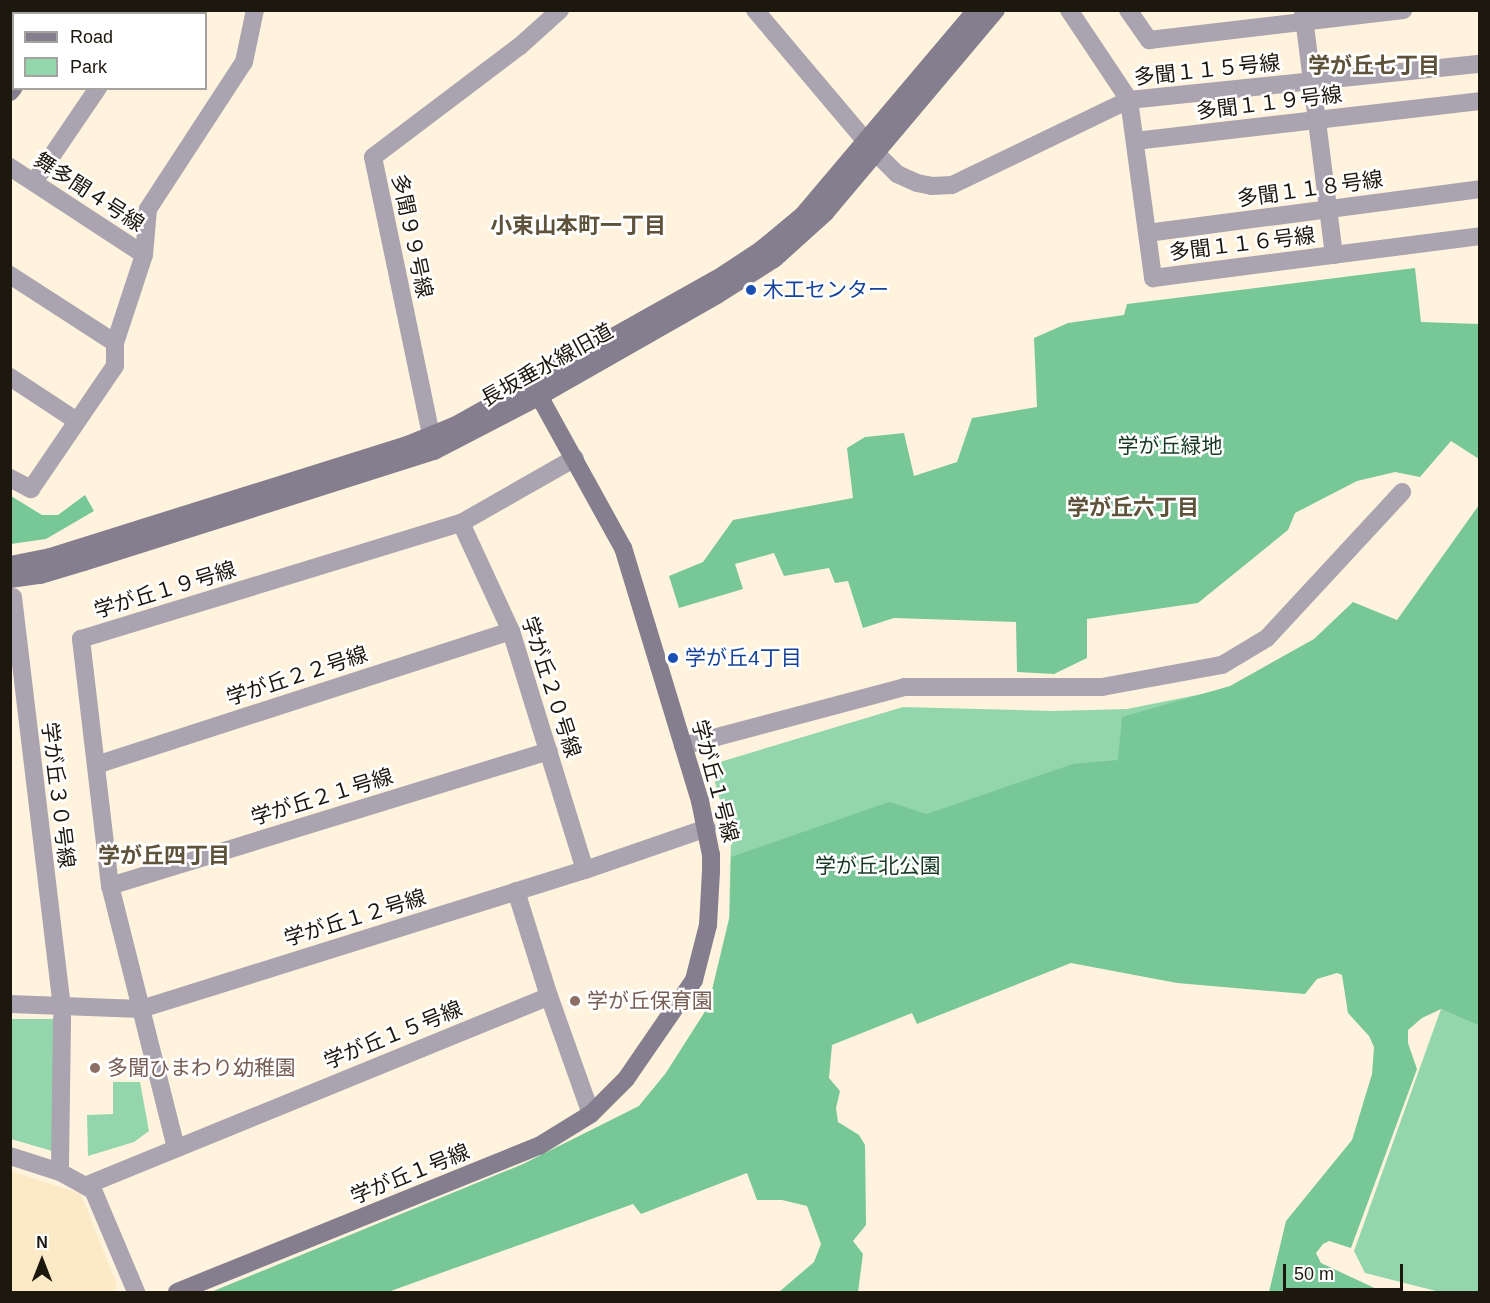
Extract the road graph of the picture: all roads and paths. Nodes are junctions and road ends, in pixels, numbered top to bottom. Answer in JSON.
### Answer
{"nodes":[{"id":1,"x":255,"y":10,"type":"edge"},
{"id":2,"x":560,"y":10,"type":"edge"},
{"id":3,"x":755,"y":10,"type":"edge"},
{"id":4,"x":976,"y":10,"type":"edge"},
{"id":5,"x":996,"y":10,"type":"edge"},
{"id":6,"x":1069,"y":10,"type":"edge"},
{"id":7,"x":1128,"y":10,"type":"edge"},
{"id":8,"x":1403,"y":10,"type":"edge"},
{"id":9,"x":1303,"y":16,"type":"edge"},
{"id":10,"x":1479,"y":64,"type":"edge"},
{"id":11,"x":1311,"y":81,"type":"junction"},
{"id":12,"x":97,"y":90,"type":"edge"},
{"id":13,"x":1129,"y":100,"type":"junction"},
{"id":14,"x":1479,"y":101,"type":"edge"},
{"id":15,"x":1316,"y":120,"type":"junction"},
{"id":16,"x":1135,"y":141,"type":"junction"},
{"id":17,"x":871,"y":146,"type":"junction"},
{"id":18,"x":10,"y":168,"type":"edge"},
{"id":19,"x":34,"y":182,"type":"junction"},
{"id":20,"x":1479,"y":189,"type":"edge"},
{"id":21,"x":1328,"y":209,"type":"junction"},
{"id":22,"x":1147,"y":233,"type":"junction"},
{"id":23,"x":1479,"y":236,"type":"edge"},
{"id":24,"x":143,"y":254,"type":"junction"},
{"id":25,"x":1334,"y":255,"type":"junction"},
{"id":26,"x":10,"y":274,"type":"edge"},
{"id":27,"x":115,"y":343,"type":"junction"},
{"id":28,"x":10,"y":377,"type":"edge"},
{"id":29,"x":536,"y":389,"type":"junction"},
{"id":30,"x":77,"y":421,"type":"junction"},
{"id":31,"x":433,"y":443,"type":"junction"},
{"id":32,"x":575,"y":458,"type":"junction"},
{"id":33,"x":10,"y":478,"type":"edge"},
{"id":34,"x":1402,"y":492,"type":"dead end"},
{"id":35,"x":461,"y":523,"type":"junction"},
{"id":36,"x":10,"y":565,"type":"edge"},
{"id":37,"x":12,"y":588,"type":"edge"},
{"id":38,"x":511,"y":631,"type":"junction"},
{"id":39,"x":683,"y":746,"type":"junction"},
{"id":40,"x":549,"y":751,"type":"junction"},
{"id":41,"x":96,"y":765,"type":"junction"},
{"id":42,"x":707,"y":828,"type":"junction"},
{"id":43,"x":585,"y":870,"type":"junction"},
{"id":44,"x":110,"y":886,"type":"junction"},
{"id":45,"x":516,"y":891,"type":"junction"},
{"id":46,"x":549,"y":996,"type":"junction"},
{"id":47,"x":61,"y":998,"type":"dead end"},
{"id":48,"x":10,"y":1004,"type":"edge"},
{"id":49,"x":141,"y":1009,"type":"junction"},
{"id":50,"x":62,"y":1017,"type":"dead end"},
{"id":51,"x":591,"y":1114,"type":"junction"},
{"id":52,"x":176,"y":1148,"type":"junction"},
{"id":53,"x":10,"y":1156,"type":"edge"},
{"id":54,"x":60,"y":1165,"type":"dead end"},
{"id":55,"x":87,"y":1185,"type":"junction"},
{"id":56,"x":136,"y":1293,"type":"edge"},
{"id":57,"x":177,"y":1293,"type":"edge"}],
"edges":[{"from":1,"to":24,"type":"street"},
{"from":2,"to":31,"type":"street","name":"多聞９９号線"},
{"from":3,"to":17,"type":"street","name":"多聞１１５号線"},
{"from":4,"to":17,"type":"street","name":"長坂垂水線旧道"},
{"from":5,"to":17,"type":"street","name":"長坂垂水線旧道"},
{"from":6,"to":13,"type":"street"},
{"from":7,"to":9,"type":"street"},
{"from":8,"to":9,"type":"street"},
{"from":9,"to":11,"type":"street"},
{"from":10,"to":11,"type":"street","name":"多聞１１５号線"},
{"from":11,"to":13,"type":"street","name":"多聞１１５号線"},
{"from":11,"to":15,"type":"street"},
{"from":12,"to":19,"type":"street"},
{"from":13,"to":16,"type":"street","name":"多聞１１６号線"},
{"from":13,"to":17,"type":"street","name":"多聞１１５号線"},
{"from":14,"to":15,"type":"street","name":"多聞１１９号線"},
{"from":15,"to":16,"type":"street","name":"多聞１１９号線"},
{"from":15,"to":21,"type":"street"},
{"from":16,"to":22,"type":"street","name":"多聞１１６号線"},
{"from":17,"to":29,"type":"street","name":"長坂垂水線旧道"},
{"from":18,"to":19,"type":"street","name":"舞多聞４号線"},
{"from":19,"to":24,"type":"street","name":"舞多聞４号線"},
{"from":20,"to":21,"type":"street","name":"多聞１１８号線"},
{"from":21,"to":22,"type":"street","name":"多聞１１８号線"},
{"from":21,"to":25,"type":"street"},
{"from":22,"to":25,"type":"street","name":"多聞１１６号線"},
{"from":23,"to":25,"type":"street","name":"多聞１１６号線"},
{"from":24,"to":27,"type":"street"},
{"from":26,"to":27,"type":"street"},
{"from":27,"to":30,"type":"street"},
{"from":28,"to":30,"type":"street"},
{"from":29,"to":31,"type":"street","name":"長坂垂水線旧道"},
{"from":29,"to":32,"type":"street","name":"学が丘１号線"},
{"from":30,"to":33,"type":"street"},
{"from":31,"to":36,"type":"street","name":"長坂垂水線旧道"},
{"from":31,"to":37,"type":"street","name":"長坂垂水線旧道"},
{"from":32,"to":35,"type":"street","name":"学が丘１９号線"},
{"from":32,"to":39,"type":"street","name":"学が丘１号線"},
{"from":34,"to":39,"type":"street"},
{"from":35,"to":38,"type":"street","name":"学が丘２０号線"},
{"from":35,"to":41,"type":"street","name":"学が丘１９号線"},
{"from":37,"to":47,"type":"street","name":"学が丘３０号線"},
{"from":38,"to":40,"type":"street","name":"学が丘２０号線"},
{"from":38,"to":41,"type":"street","name":"学が丘２２号線"},
{"from":39,"to":42,"type":"street","name":"学が丘１号線"},
{"from":40,"to":43,"type":"street","name":"学が丘２０号線"},
{"from":40,"to":44,"type":"street","name":"学が丘２１号線"},
{"from":41,"to":44,"type":"street","name":"学が丘１９号線"},
{"from":42,"to":43,"type":"street","name":"学が丘１２号線"},
{"from":42,"to":51,"type":"street","name":"学が丘１号線"},
{"from":43,"to":45,"type":"street","name":"学が丘１２号線"},
{"from":44,"to":49,"type":"street","name":"学が丘１９号線"},
{"from":45,"to":46,"type":"street"},
{"from":45,"to":49,"type":"street","name":"学が丘１２号線"},
{"from":46,"to":51,"type":"street"},
{"from":46,"to":52,"type":"street","name":"学が丘１５号線"},
{"from":48,"to":49,"type":"street","name":"学が丘１２号線"},
{"from":49,"to":52,"type":"street","name":"学が丘１９号線"},
{"from":50,"to":54,"type":"street"},
{"from":51,"to":57,"type":"street","name":"学が丘１号線"},
{"from":52,"to":55,"type":"street","name":"学が丘１５号線"},
{"from":53,"to":55,"type":"street"},
{"from":55,"to":56,"type":"street"}]}
